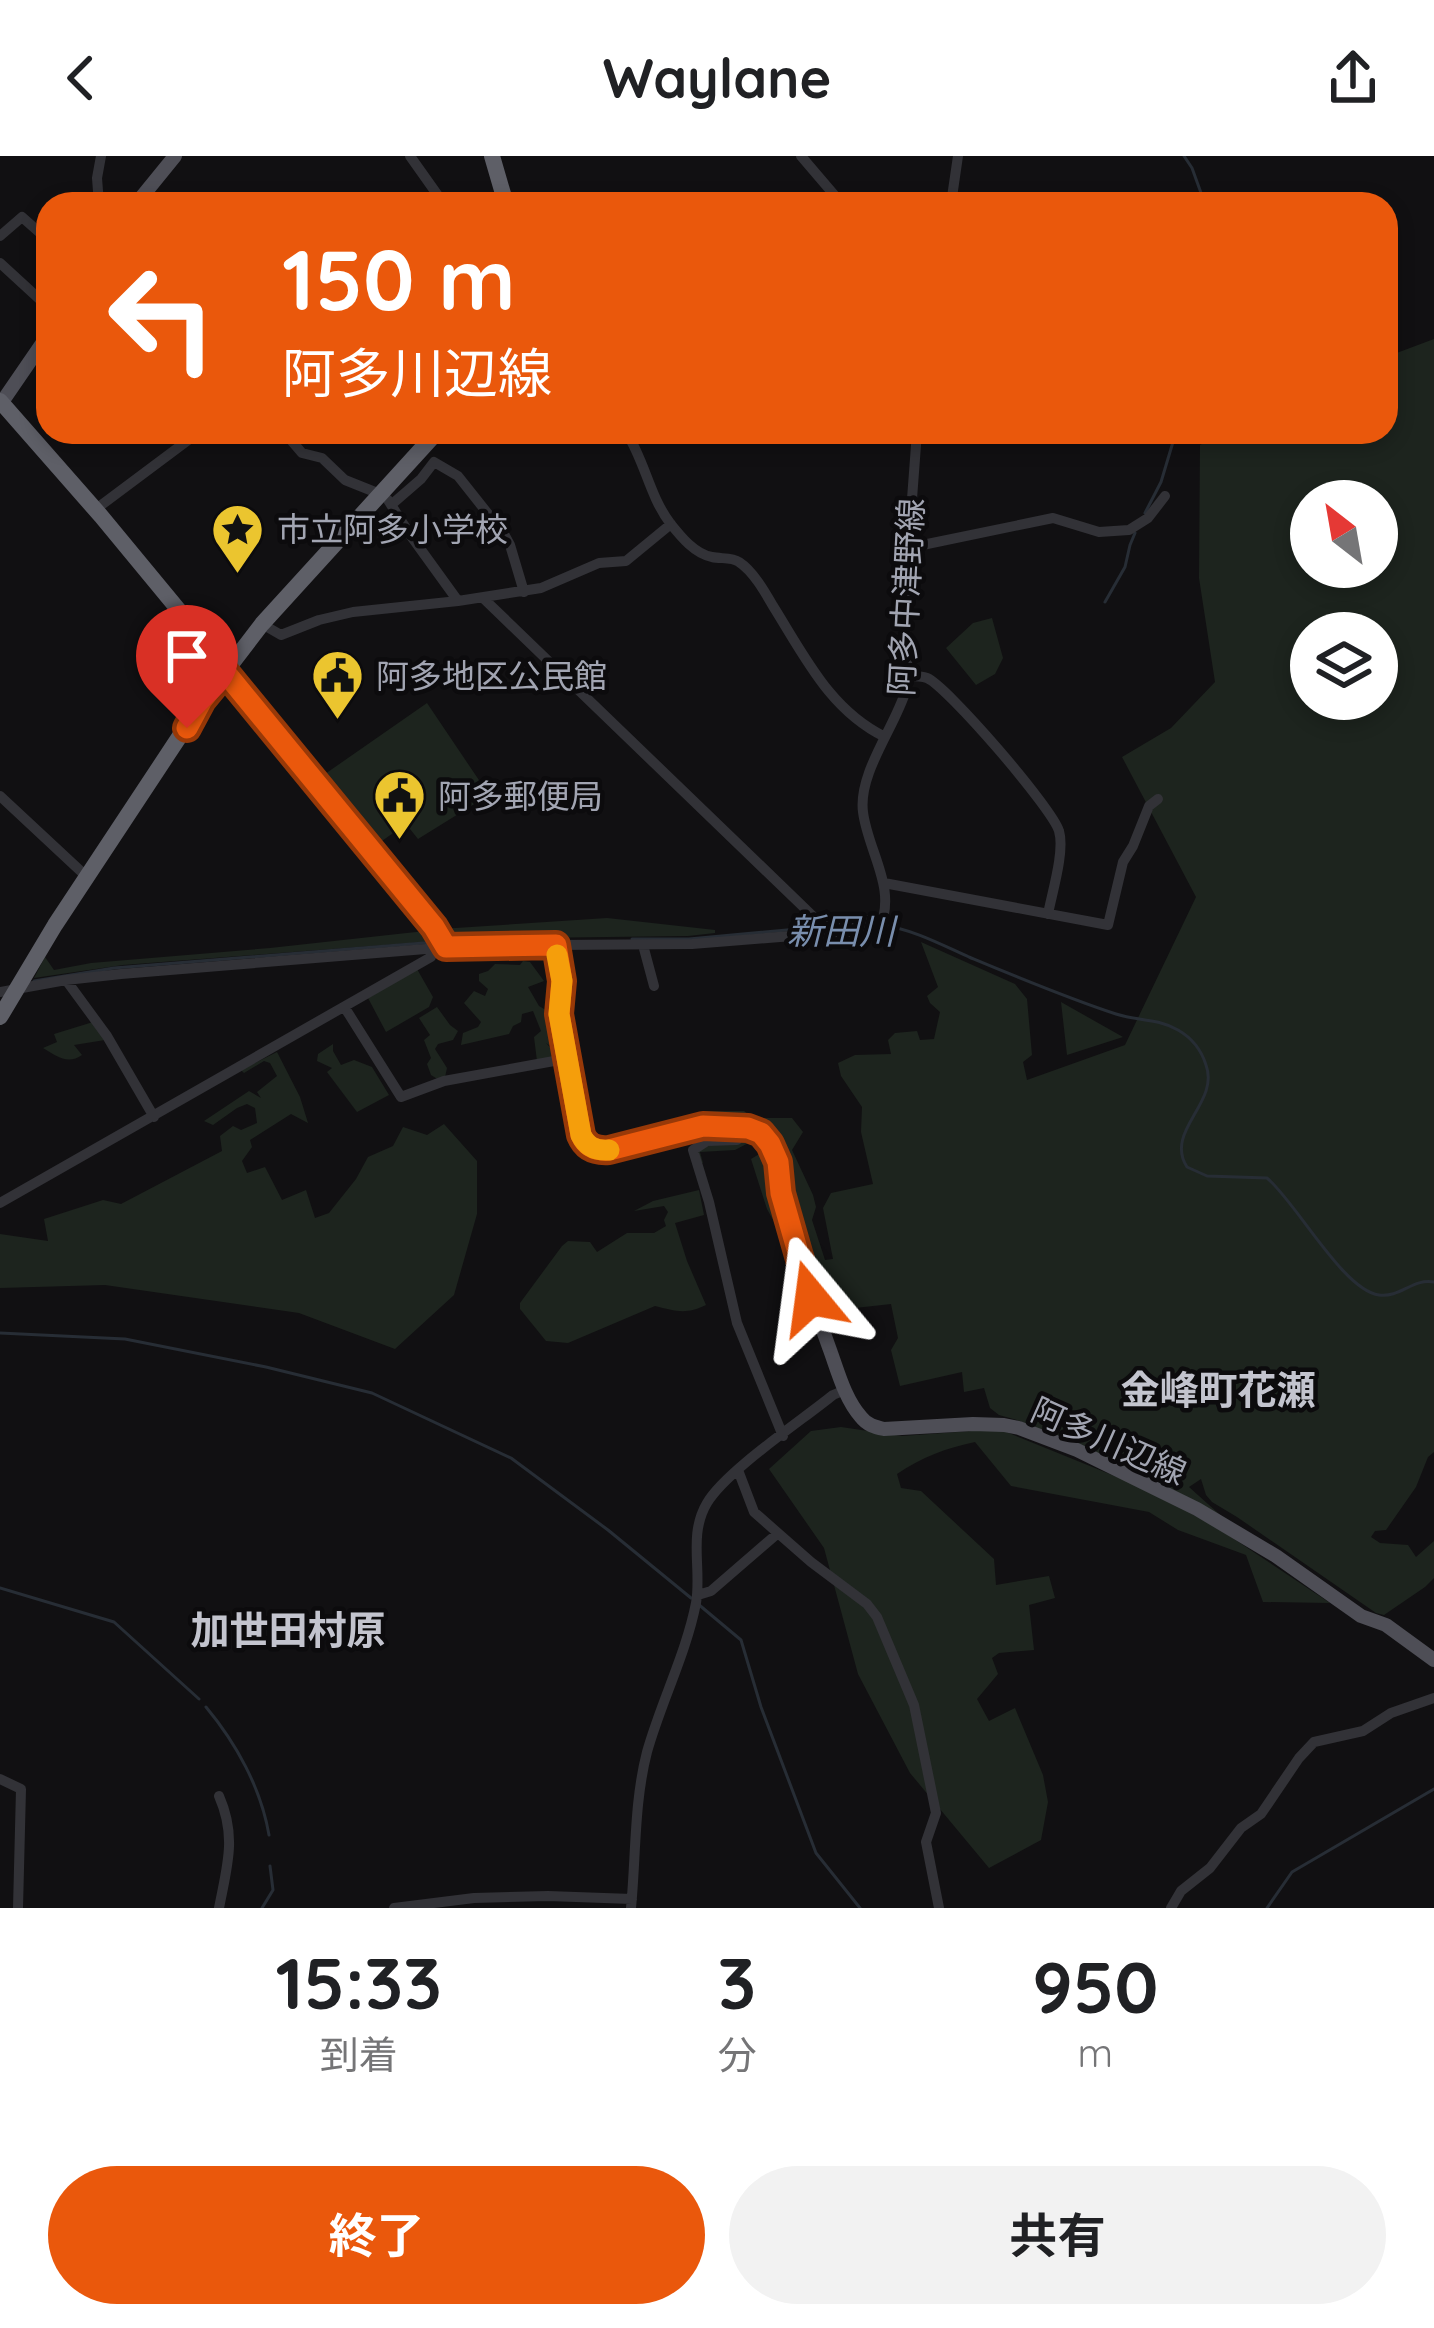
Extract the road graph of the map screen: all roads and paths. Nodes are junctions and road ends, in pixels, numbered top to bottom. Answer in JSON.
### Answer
{"nodes":[{"id":1,"x":100,"y":156,"type":"edge"},
{"id":2,"x":176,"y":156,"type":"edge"},
{"id":3,"x":410,"y":156,"type":"edge"},
{"id":4,"x":492,"y":156,"type":"edge"},
{"id":5,"x":801,"y":156,"type":"edge"},
{"id":6,"x":958,"y":156,"type":"edge"},
{"id":7,"x":98,"y":192,"type":"edge"},
{"id":8,"x":146,"y":192,"type":"edge"},
{"id":9,"x":436,"y":192,"type":"edge"},
{"id":10,"x":502,"y":192,"type":"edge"},
{"id":11,"x":832,"y":192,"type":"edge"},
{"id":12,"x":953,"y":192,"type":"edge"},
{"id":13,"x":36,"y":229,"type":"edge"},
{"id":14,"x":0,"y":236,"type":"edge"},
{"id":15,"x":0,"y":263,"type":"edge"},
{"id":16,"x":36,"y":296,"type":"edge"},
{"id":17,"x":36,"y":352,"type":"edge"},
{"id":18,"x":1,"y":403,"type":"edge"},
{"id":19,"x":36,"y":442,"type":"edge"},
{"id":20,"x":38,"y":444,"type":"edge"},
{"id":21,"x":183,"y":444,"type":"edge"},
{"id":22,"x":294,"y":444,"type":"edge"},
{"id":23,"x":427,"y":444,"type":"edge"},
{"id":24,"x":632,"y":444,"type":"edge"},
{"id":25,"x":916,"y":444,"type":"edge"},
{"id":26,"x":1165,"y":496,"type":"dead end"},
{"id":27,"x":385,"y":497,"type":"junction"},
{"id":28,"x":96,"y":509,"type":"junction"},
{"id":29,"x":671,"y":524,"type":"junction"},
{"id":30,"x":908,"y":548,"type":"junction"},
{"id":31,"x":524,"y":592,"type":"junction"},
{"id":32,"x":483,"y":598,"type":"junction"},
{"id":33,"x":458,"y":601,"type":"junction"},
{"id":34,"x":262,"y":624,"type":"junction"},
{"id":35,"x":225,"y":672,"type":"junction"},
{"id":36,"x":908,"y":676,"type":"junction"},
{"id":37,"x":885,"y":737,"type":"junction"},
{"id":38,"x":0,"y":796,"type":"edge"},
{"id":39,"x":1158,"y":799,"type":"dead end"},
{"id":40,"x":87,"y":877,"type":"junction"},
{"id":41,"x":884,"y":883,"type":"junction"},
{"id":42,"x":1048,"y":914,"type":"junction"},
{"id":43,"x":882,"y":923,"type":"junction"},
{"id":44,"x":441,"y":945,"type":"junction"},
{"id":45,"x":556,"y":945,"type":"junction"},
{"id":46,"x":643,"y":945,"type":"junction"},
{"id":47,"x":66,"y":980,"type":"junction"},
{"id":48,"x":654,"y":986,"type":"dead end"},
{"id":49,"x":8,"y":991,"type":"edge"},
{"id":50,"x":345,"y":1008,"type":"junction"},
{"id":51,"x":0,"y":1017,"type":"edge"},
{"id":52,"x":566,"y":1059,"type":"junction"},
{"id":53,"x":154,"y":1117,"type":"junction"},
{"id":54,"x":748,"y":1128,"type":"junction"},
{"id":55,"x":0,"y":1203,"type":"edge"},
{"id":56,"x":845,"y":1390,"type":"junction"},
{"id":57,"x":783,"y":1436,"type":"junction"},
{"id":58,"x":738,"y":1470,"type":"junction"},
{"id":59,"x":777,"y":1534,"type":"junction"},
{"id":60,"x":698,"y":1595,"type":"junction"},
{"id":61,"x":1434,"y":1660,"type":"edge"},
{"id":62,"x":1434,"y":1698,"type":"edge"},
{"id":63,"x":0,"y":1778,"type":"edge"},
{"id":64,"x":219,"y":1796,"type":"dead end"},
{"id":65,"x":632,"y":1903,"type":"edge"},
{"id":66,"x":18,"y":1908,"type":"edge"},
{"id":67,"x":220,"y":1908,"type":"edge"},
{"id":68,"x":394,"y":1908,"type":"edge"},
{"id":69,"x":939,"y":1908,"type":"edge"},
{"id":70,"x":1171,"y":1908,"type":"edge"}],
"edges":[{"from":1,"to":7,"type":"street"},
{"from":2,"to":8,"type":"main road"},
{"from":3,"to":9,"type":"street"},
{"from":4,"to":10,"type":"highway"},
{"from":5,"to":11,"type":"street"},
{"from":6,"to":12,"type":"street"},
{"from":13,"to":14,"type":"street"},
{"from":15,"to":16,"type":"street"},
{"from":17,"to":18,"type":"main road"},
{"from":18,"to":19,"type":"highway"},
{"from":20,"to":28,"type":"highway"},
{"from":21,"to":28,"type":"street"},
{"from":22,"to":27,"type":"street"},
{"from":23,"to":27,"type":"highway"},
{"from":24,"to":29,"type":"street"},
{"from":25,"to":30,"type":"street","name":"阿多中津野線"},
{"from":26,"to":30,"type":"street"},
{"from":27,"to":31,"type":"street"},
{"from":27,"to":33,"type":"street"},
{"from":27,"to":34,"type":"highway"},
{"from":28,"to":35,"type":"highway"},
{"from":29,"to":31,"type":"street"},
{"from":29,"to":37,"type":"street"},
{"from":30,"to":36,"type":"street","name":"阿多中津野線"},
{"from":31,"to":32,"type":"street"},
{"from":32,"to":33,"type":"street"},
{"from":32,"to":43,"type":"street"},
{"from":33,"to":34,"type":"street"},
{"from":34,"to":35,"type":"highway"},
{"from":35,"to":40,"type":"highway"},
{"from":35,"to":44,"type":"main road"},
{"from":36,"to":37,"type":"street","name":"阿多中津野線"},
{"from":36,"to":42,"type":"street"},
{"from":37,"to":41,"type":"street","name":"阿多中津野線"},
{"from":38,"to":40,"type":"street"},
{"from":39,"to":42,"type":"street"},
{"from":40,"to":49,"type":"highway"},
{"from":41,"to":42,"type":"street"},
{"from":41,"to":43,"type":"street","name":"阿多中津野線"},
{"from":43,"to":46,"type":"street"},
{"from":44,"to":45,"type":"main road"},
{"from":44,"to":47,"type":"street"},
{"from":44,"to":50,"type":"street"},
{"from":45,"to":46,"type":"street"},
{"from":45,"to":52,"type":"main road"},
{"from":46,"to":48,"type":"street"},
{"from":47,"to":49,"type":"street"},
{"from":47,"to":53,"type":"street"},
{"from":49,"to":51,"type":"highway"},
{"from":50,"to":52,"type":"street"},
{"from":50,"to":53,"type":"street"},
{"from":52,"to":54,"type":"main road"},
{"from":53,"to":55,"type":"street"},
{"from":54,"to":56,"type":"main road","name":"阿多川辺線"},
{"from":54,"to":57,"type":"street"},
{"from":56,"to":57,"type":"street"},
{"from":56,"to":61,"type":"main road","name":"阿多川辺線"},
{"from":57,"to":58,"type":"street"},
{"from":58,"to":59,"type":"street"},
{"from":58,"to":60,"type":"street"},
{"from":59,"to":60,"type":"street"},
{"from":59,"to":69,"type":"street"},
{"from":60,"to":65,"type":"street"},
{"from":62,"to":70,"type":"street"},
{"from":63,"to":66,"type":"street"},
{"from":64,"to":67,"type":"street"},
{"from":65,"to":68,"type":"street"}]}
